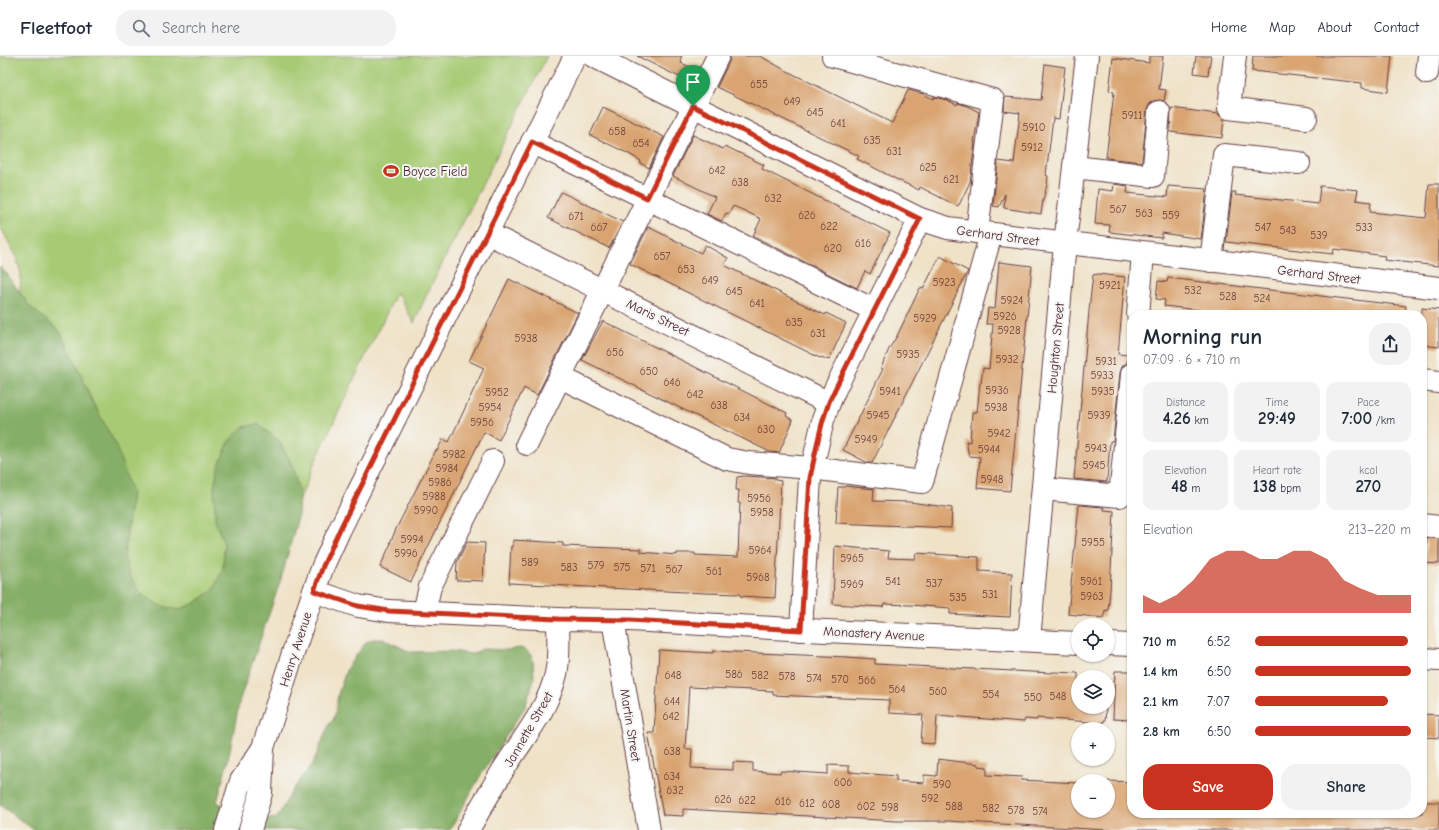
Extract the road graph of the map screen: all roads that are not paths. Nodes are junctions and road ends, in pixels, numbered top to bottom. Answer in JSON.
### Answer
{"nodes":[{"id":1,"x":575,"y":56,"type":"edge"},
{"id":2,"x":593,"y":56,"type":"edge"},
{"id":3,"x":718,"y":56,"type":"edge"},
{"id":4,"x":833,"y":56,"type":"edge"},
{"id":5,"x":1087,"y":56,"type":"edge"},
{"id":6,"x":1235,"y":56,"type":"edge"},
{"id":7,"x":693,"y":106,"type":"junction"},
{"id":8,"x":1159,"y":112,"type":"dead end"},
{"id":9,"x":1306,"y":118,"type":"dead end"},
{"id":10,"x":532,"y":142,"type":"junction"},
{"id":11,"x":1299,"y":163,"type":"dead end"},
{"id":12,"x":1074,"y":167,"type":"junction"},
{"id":13,"x":647,"y":198,"type":"junction"},
{"id":14,"x":920,"y":219,"type":"junction"},
{"id":15,"x":487,"y":233,"type":"junction"},
{"id":16,"x":984,"y":233,"type":"junction"},
{"id":17,"x":1065,"y":243,"type":"junction"},
{"id":18,"x":1143,"y":253,"type":"junction"},
{"id":19,"x":1211,"y":261,"type":"junction"},
{"id":20,"x":1439,"y":288,"type":"edge"},
{"id":21,"x":603,"y":290,"type":"junction"},
{"id":22,"x":874,"y":310,"type":"junction"},
{"id":23,"x":1138,"y":310,"type":"edge"},
{"id":24,"x":560,"y":377,"type":"junction"},
{"id":25,"x":1427,"y":381,"type":"edge"},
{"id":26,"x":1439,"y":382,"type":"edge"},
{"id":27,"x":829,"y":402,"type":"junction"},
{"id":28,"x":1127,"y":425,"type":"edge"},
{"id":29,"x":527,"y":444,"type":"dead end"},
{"id":30,"x":493,"y":461,"type":"dead end"},
{"id":31,"x":812,"y":468,"type":"junction"},
{"id":32,"x":1043,"y":489,"type":"junction"},
{"id":33,"x":1427,"y":526,"type":"edge"},
{"id":34,"x":1439,"y":527,"type":"edge"},
{"id":35,"x":314,"y":591,"type":"junction"},
{"id":36,"x":424,"y":612,"type":"junction"},
{"id":37,"x":558,"y":619,"type":"junction"},
{"id":38,"x":613,"y":620,"type":"junction"},
{"id":39,"x":801,"y":630,"type":"junction"},
{"id":40,"x":1029,"y":640,"type":"junction"},
{"id":41,"x":1071,"y":643,"type":"edge"},
{"id":42,"x":1115,"y":644,"type":"edge"},
{"id":43,"x":1127,"y":645,"type":"edge"},
{"id":44,"x":1427,"y":659,"type":"edge"},
{"id":45,"x":1439,"y":660,"type":"edge"},
{"id":46,"x":263,"y":748,"type":"junction"},
{"id":47,"x":226,"y":830,"type":"edge"},
{"id":48,"x":250,"y":830,"type":"edge"},
{"id":49,"x":468,"y":830,"type":"edge"},
{"id":50,"x":649,"y":830,"type":"edge"}],
"edges":[{"from":1,"to":10,"type":"street","name":"Henry Avenue"},
{"from":2,"to":7,"type":"street","name":"Gerhard Street"},
{"from":3,"to":7,"type":"street"},
{"from":4,"to":16,"type":"street"},
{"from":5,"to":12,"type":"street","name":"Houghton Street"},
{"from":6,"to":9,"type":"street"},
{"from":7,"to":13,"type":"street"},
{"from":7,"to":14,"type":"street","name":"Gerhard Street"},
{"from":8,"to":12,"type":"street"},
{"from":10,"to":13,"type":"street"},
{"from":10,"to":15,"type":"street","name":"Henry Avenue"},
{"from":11,"to":19,"type":"street"},
{"from":12,"to":17,"type":"street","name":"Houghton Street"},
{"from":13,"to":21,"type":"street"},
{"from":13,"to":22,"type":"street"},
{"from":14,"to":16,"type":"street","name":"Gerhard Street"},
{"from":14,"to":22,"type":"street"},
{"from":15,"to":21,"type":"street","name":"Maris Street"},
{"from":15,"to":35,"type":"street","name":"Henry Avenue"},
{"from":16,"to":17,"type":"street","name":"Gerhard Street"},
{"from":16,"to":31,"type":"street"},
{"from":17,"to":18,"type":"street","name":"Gerhard Street"},
{"from":17,"to":32,"type":"street","name":"Houghton Street"},
{"from":18,"to":19,"type":"street","name":"Gerhard Street"},
{"from":18,"to":23,"type":"street"},
{"from":19,"to":20,"type":"street","name":"Gerhard Street"},
{"from":21,"to":24,"type":"street"},
{"from":21,"to":27,"type":"street","name":"Maris Street"},
{"from":22,"to":27,"type":"street"},
{"from":24,"to":29,"type":"street"},
{"from":24,"to":31,"type":"street"},
{"from":25,"to":26,"type":"street"},
{"from":27,"to":31,"type":"street"},
{"from":28,"to":32,"type":"street"},
{"from":30,"to":36,"type":"street"},
{"from":31,"to":39,"type":"street"},
{"from":32,"to":40,"type":"street","name":"Houghton Street"},
{"from":33,"to":34,"type":"street"},
{"from":35,"to":36,"type":"street","name":"Monastery Avenue"},
{"from":35,"to":46,"type":"street","name":"Henry Avenue"},
{"from":36,"to":37,"type":"street","name":"Monastery Avenue"},
{"from":37,"to":38,"type":"street","name":"Monastery Avenue"},
{"from":37,"to":49,"type":"street","name":"Jannette Street"},
{"from":38,"to":39,"type":"street","name":"Monastery Avenue"},
{"from":38,"to":50,"type":"street","name":"Martin Street"},
{"from":39,"to":40,"type":"street","name":"Monastery Avenue"},
{"from":40,"to":41,"type":"street","name":"Monastery Avenue"},
{"from":42,"to":43,"type":"street"},
{"from":44,"to":45,"type":"street"},
{"from":46,"to":47,"type":"street","name":"Henry Avenue"},
{"from":46,"to":48,"type":"street","name":"Henry Avenue"}]}
